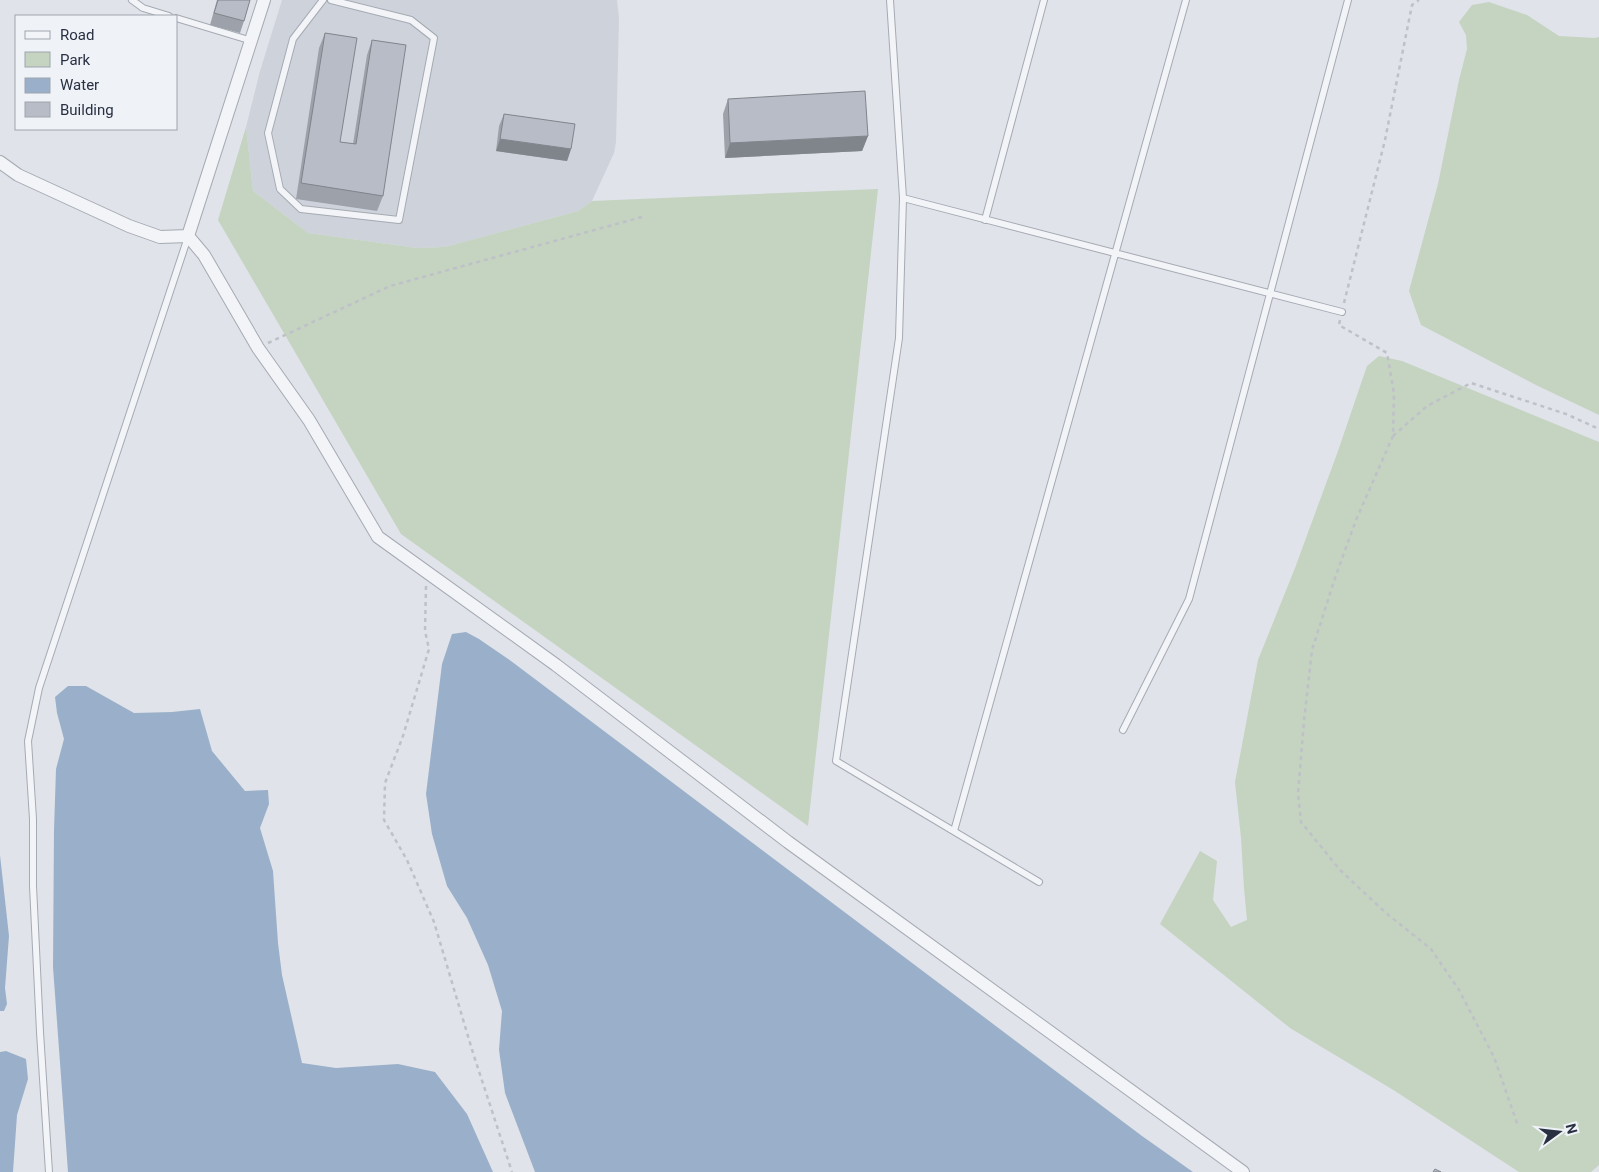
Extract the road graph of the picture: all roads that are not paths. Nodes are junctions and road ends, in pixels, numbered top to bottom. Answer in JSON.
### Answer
{"nodes":[{"id":1,"x":132,"y":0,"type":"edge"},
{"id":2,"x":264,"y":0,"type":"edge"},
{"id":3,"x":323,"y":0,"type":"edge"},
{"id":4,"x":331,"y":0,"type":"edge"},
{"id":5,"x":890,"y":0,"type":"edge"},
{"id":6,"x":1044,"y":0,"type":"edge"},
{"id":7,"x":1186,"y":0,"type":"edge"},
{"id":8,"x":1348,"y":0,"type":"edge"},
{"id":9,"x":166,"y":15,"type":"edge"},
{"id":10,"x":178,"y":19,"type":"edge"},
{"id":11,"x":252,"y":41,"type":"junction"},
{"id":12,"x":0,"y":162,"type":"edge"},
{"id":13,"x":903,"y":198,"type":"junction"},
{"id":14,"x":984,"y":220,"type":"junction"},
{"id":15,"x":188,"y":236,"type":"junction"},
{"id":16,"x":1116,"y":254,"type":"junction"},
{"id":17,"x":1270,"y":293,"type":"junction"},
{"id":18,"x":1342,"y":312,"type":"road end"},
{"id":19,"x":1123,"y":730,"type":"dead end"},
{"id":20,"x":954,"y":831,"type":"junction"},
{"id":21,"x":1039,"y":882,"type":"dead end"},
{"id":22,"x":49,"y":1172,"type":"edge"},
{"id":23,"x":1243,"y":1172,"type":"edge"}],
"edges":[{"from":1,"to":9,"type":"lane"},
{"from":2,"to":11,"type":"street"},
{"from":3,"to":4,"type":"lane"},
{"from":5,"to":13,"type":"lane"},
{"from":6,"to":14,"type":"lane"},
{"from":7,"to":16,"type":"lane"},
{"from":8,"to":17,"type":"lane"},
{"from":10,"to":11,"type":"lane"},
{"from":11,"to":15,"type":"street"},
{"from":12,"to":15,"type":"street"},
{"from":13,"to":14,"type":"lane"},
{"from":13,"to":20,"type":"lane"},
{"from":14,"to":16,"type":"lane"},
{"from":15,"to":22,"type":"lane"},
{"from":15,"to":23,"type":"street"},
{"from":16,"to":17,"type":"lane"},
{"from":16,"to":20,"type":"lane"},
{"from":17,"to":18,"type":"lane"},
{"from":17,"to":19,"type":"lane"},
{"from":20,"to":21,"type":"lane"}]}
